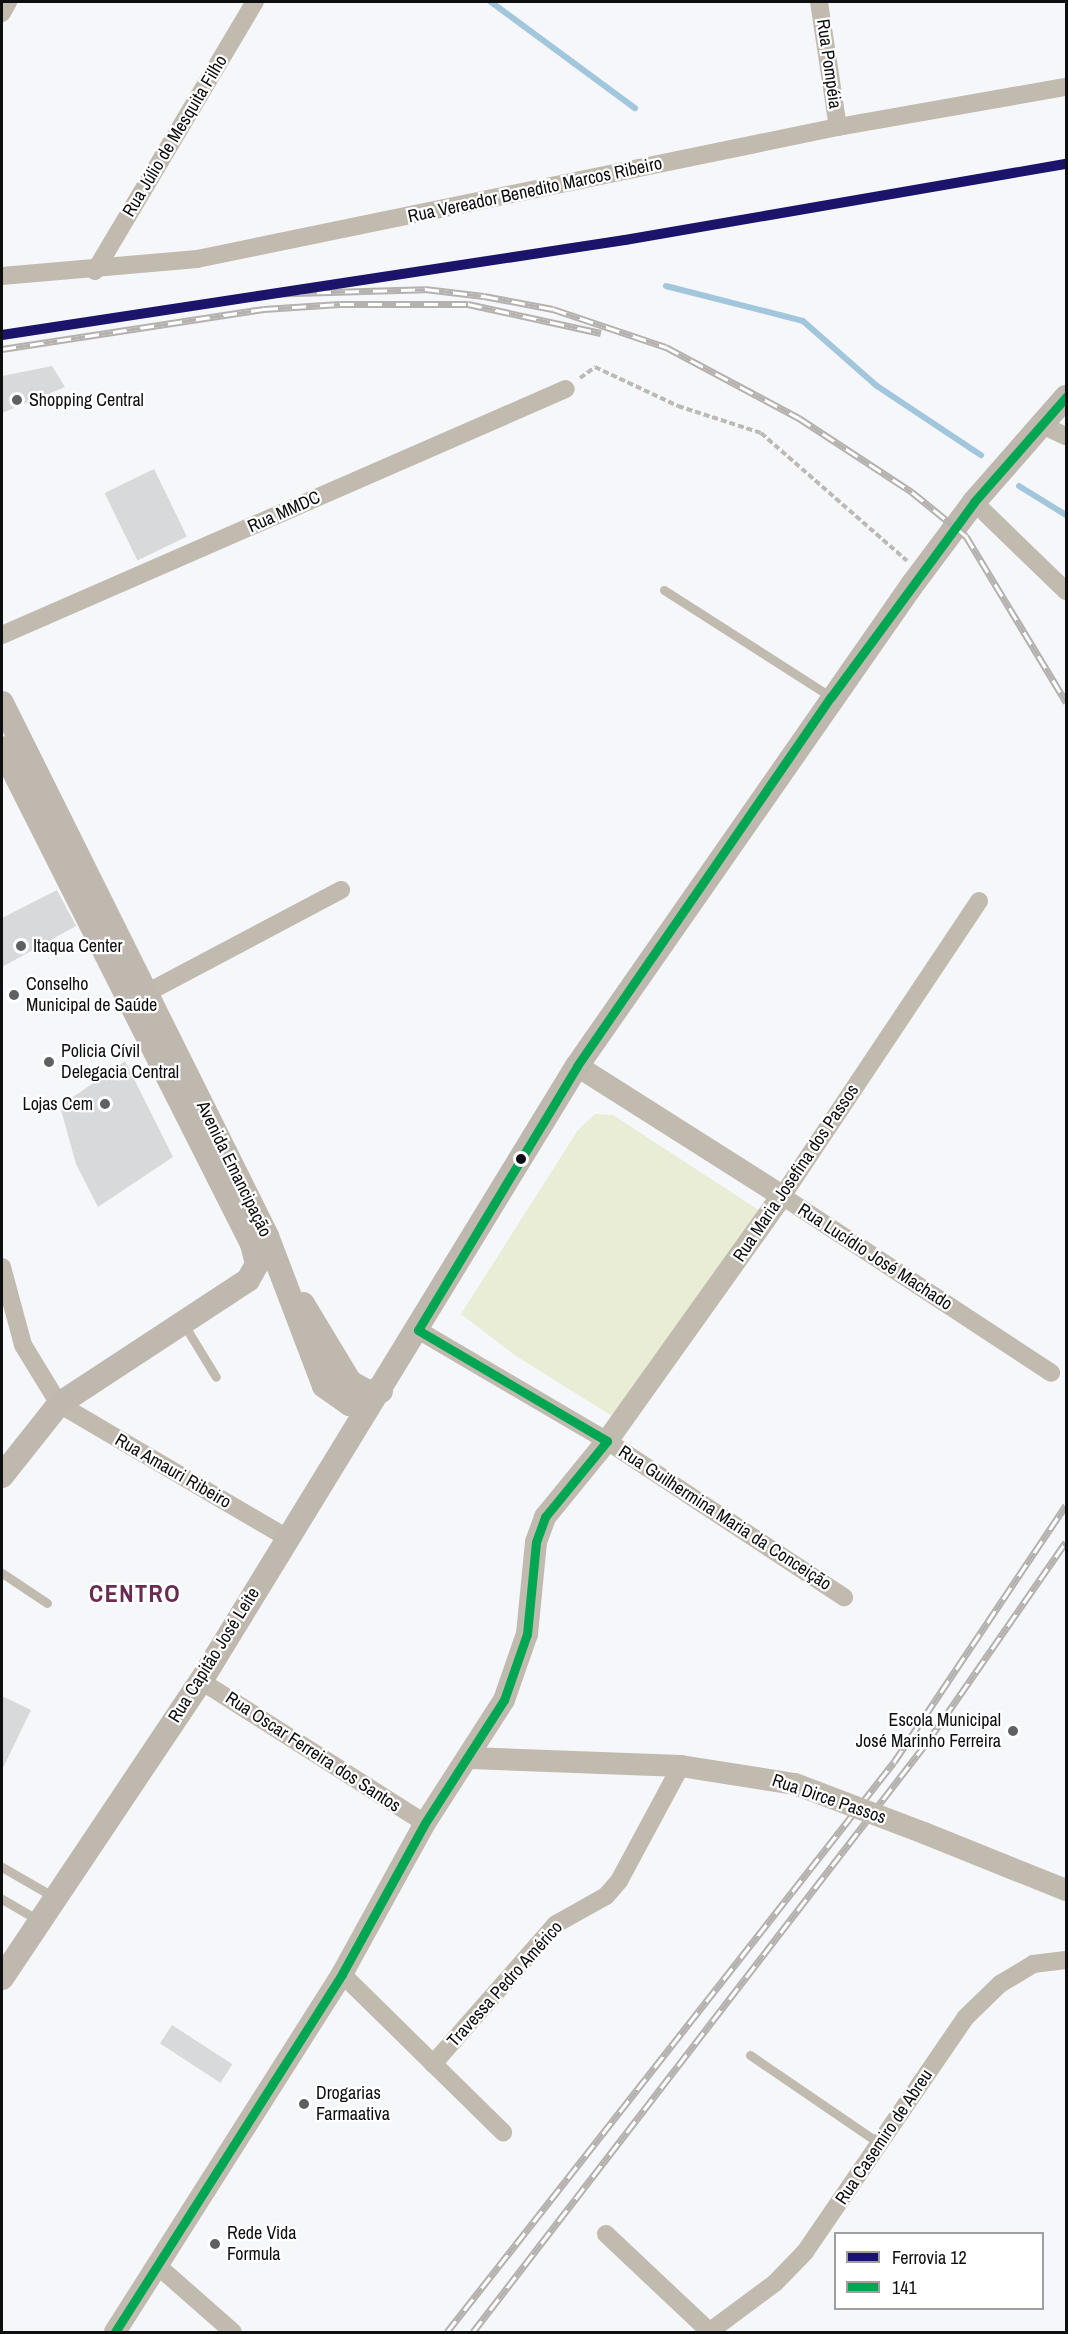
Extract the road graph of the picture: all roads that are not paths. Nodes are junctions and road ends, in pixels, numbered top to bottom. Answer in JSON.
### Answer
{"nodes":[{"id":1,"x":8,"y":2,"type":"edge"},
{"id":2,"x":252,"y":2,"type":"edge"},
{"id":3,"x":819,"y":2,"type":"edge"},
{"id":4,"x":2,"y":12,"type":"edge"},
{"id":5,"x":1066,"y":87,"type":"edge"},
{"id":6,"x":838,"y":127,"type":"junction"},
{"id":7,"x":95,"y":271,"type":"junction"},
{"id":8,"x":2,"y":276,"type":"edge"},
{"id":9,"x":566,"y":389,"type":"road end"},
{"id":10,"x":1066,"y":397,"type":"edge"},
{"id":11,"x":1042,"y":425,"type":"junction"},
{"id":12,"x":1066,"y":436,"type":"edge"},
{"id":13,"x":974,"y":502,"type":"junction"},
{"id":14,"x":664,"y":590,"type":"dead end"},
{"id":15,"x":1066,"y":591,"type":"edge"},
{"id":16,"x":2,"y":635,"type":"edge"},
{"id":17,"x":831,"y":697,"type":"junction"},
{"id":18,"x":2,"y":703,"type":"edge"},
{"id":19,"x":2,"y":748,"type":"edge"},
{"id":20,"x":341,"y":890,"type":"dead end"},
{"id":21,"x":979,"y":901,"type":"dead end"},
{"id":22,"x":137,"y":998,"type":"junction"},
{"id":23,"x":578,"y":1066,"type":"junction"},
{"id":24,"x":782,"y":1196,"type":"junction"},
{"id":25,"x":2,"y":1267,"type":"edge"},
{"id":26,"x":282,"y":1269,"type":"junction"},
{"id":27,"x":248,"y":1280,"type":"junction"},
{"id":28,"x":182,"y":1321,"type":"junction"},
{"id":29,"x":418,"y":1330,"type":"junction"},
{"id":30,"x":309,"y":1353,"type":"junction"},
{"id":31,"x":1051,"y":1373,"type":"dead end"},
{"id":32,"x":216,"y":1377,"type":"dead end"},
{"id":33,"x":381,"y":1391,"type":"junction"},
{"id":34,"x":59,"y":1404,"type":"junction"},
{"id":35,"x":350,"y":1404,"type":"junction"},
{"id":36,"x":608,"y":1441,"type":"junction"},
{"id":37,"x":348,"y":1442,"type":"junction"},
{"id":38,"x":2,"y":1476,"type":"edge"},
{"id":39,"x":287,"y":1538,"type":"junction"},
{"id":40,"x":2,"y":1573,"type":"edge"},
{"id":41,"x":844,"y":1597,"type":"dead end"},
{"id":42,"x":46,"y":1603,"type":"dead end"},
{"id":43,"x":201,"y":1680,"type":"junction"},
{"id":44,"x":471,"y":1758,"type":"junction"},
{"id":45,"x":681,"y":1766,"type":"junction"},
{"id":46,"x":425,"y":1823,"type":"junction"},
{"id":47,"x":2,"y":1867,"type":"edge"},
{"id":48,"x":1066,"y":1890,"type":"edge"},
{"id":49,"x":54,"y":1897,"type":"junction"},
{"id":50,"x":2,"y":1899,"type":"edge"},
{"id":51,"x":39,"y":1921,"type":"junction"},
{"id":52,"x":1066,"y":1960,"type":"edge"},
{"id":53,"x":342,"y":1974,"type":"junction"},
{"id":54,"x":2,"y":1978,"type":"edge"},
{"id":55,"x":750,"y":2055,"type":"dead end"},
{"id":56,"x":433,"y":2064,"type":"junction"},
{"id":57,"x":503,"y":2132,"type":"dead end"},
{"id":58,"x":879,"y":2144,"type":"junction"},
{"id":59,"x":606,"y":2234,"type":"dead end"},
{"id":60,"x":159,"y":2267,"type":"junction"},
{"id":61,"x":115,"y":2332,"type":"edge"},
{"id":62,"x":233,"y":2332,"type":"edge"},
{"id":63,"x":709,"y":2332,"type":"edge"}],
"edges":[{"from":1,"to":4,"type":"street"},
{"from":2,"to":7,"type":"street","name":"Rua Júlio de Mesquita Filho"},
{"from":3,"to":6,"type":"street","name":"Rua Pompéia"},
{"from":5,"to":6,"type":"street","name":"Rua Vereador Benedito Marcos Ribeiro"},
{"from":6,"to":7,"type":"street","name":"Rua Vereador Benedito Marcos Ribeiro"},
{"from":7,"to":8,"type":"street","name":"Rua Vereador Benedito Marcos Ribeiro"},
{"from":9,"to":16,"type":"street","name":"Rua MMDC"},
{"from":10,"to":11,"type":"main road"},
{"from":11,"to":12,"type":"street"},
{"from":11,"to":13,"type":"main road"},
{"from":13,"to":15,"type":"street"},
{"from":13,"to":17,"type":"main road"},
{"from":14,"to":17,"type":"lane"},
{"from":17,"to":23,"type":"main road"},
{"from":18,"to":22,"type":"main road","name":"Avenida Emancipação"},
{"from":19,"to":22,"type":"main road","name":"Avenida Emancipação"},
{"from":20,"to":22,"type":"street"},
{"from":21,"to":24,"type":"street","name":"Rua Maria Josefina dos Passos"},
{"from":22,"to":26,"type":"main road","name":"Avenida Emancipação"},
{"from":22,"to":27,"type":"main road","name":"Avenida Emancipação"},
{"from":23,"to":24,"type":"street","name":"Rua Lucídio José Machado"},
{"from":23,"to":29,"type":"main road"},
{"from":24,"to":31,"type":"street","name":"Rua Lucídio José Machado"},
{"from":24,"to":36,"type":"street","name":"Rua Maria Josefina dos Passos"},
{"from":25,"to":34,"type":"street"},
{"from":26,"to":30,"type":"main road","name":"Avenida Emancipação"},
{"from":26,"to":33,"type":"main road"},
{"from":27,"to":28,"type":"main road"},
{"from":27,"to":30,"type":"main road"},
{"from":28,"to":32,"type":"lane"},
{"from":28,"to":34,"type":"main road"},
{"from":29,"to":33,"type":"main road"},
{"from":29,"to":36,"type":"street","name":"Rua Guilhermina Maria da Conceição"},
{"from":30,"to":35,"type":"main road","name":"Avenida Emancipação"},
{"from":33,"to":35,"type":"main road"},
{"from":33,"to":37,"type":"main road"},
{"from":34,"to":38,"type":"main road"},
{"from":34,"to":39,"type":"street","name":"Rua Amauri Ribeiro"},
{"from":35,"to":37,"type":"main road","name":"Rua Capitão José Leite"},
{"from":36,"to":41,"type":"street","name":"Rua Guilhermina Maria da Conceição"},
{"from":36,"to":44,"type":"street","name":"Rua Maria Josefina dos Passos"},
{"from":37,"to":39,"type":"main road","name":"Rua Capitão José Leite"},
{"from":39,"to":43,"type":"main road","name":"Rua Capitão José Leite"},
{"from":40,"to":42,"type":"lane"},
{"from":43,"to":46,"type":"street","name":"Rua Oscar Ferreira dos Santos"},
{"from":43,"to":49,"type":"main road","name":"Rua Capitão José Leite"},
{"from":44,"to":45,"type":"street","name":"Rua Dirce Passos"},
{"from":44,"to":46,"type":"street","name":"Rua Maria Josefina dos Passos"},
{"from":45,"to":48,"type":"street","name":"Rua Dirce Passos","bridge":true},
{"from":45,"to":56,"type":"street","name":"Travessa Pedro Américo"},
{"from":46,"to":53,"type":"street","name":"Rua Maria Josefina dos Passos"},
{"from":47,"to":49,"type":"lane"},
{"from":49,"to":51,"type":"main road","name":"Rua Capitão José Leite"},
{"from":50,"to":51,"type":"lane"},
{"from":51,"to":54,"type":"main road","name":"Rua Capitão José Leite"},
{"from":52,"to":58,"type":"street","name":"Rua Casemiro de Abreu"},
{"from":53,"to":56,"type":"street","name":"Travessa Pedro Américo"},
{"from":53,"to":60,"type":"street","name":"Rua Maria Josefina dos Passos"},
{"from":55,"to":58,"type":"lane"},
{"from":56,"to":57,"type":"street","name":"Travessa Pedro Américo"},
{"from":58,"to":63,"type":"street","name":"Rua Casemiro de Abreu"},
{"from":59,"to":63,"type":"street"},
{"from":60,"to":61,"type":"street","name":"Rua Maria Josefina dos Passos"},
{"from":60,"to":62,"type":"street"}]}
